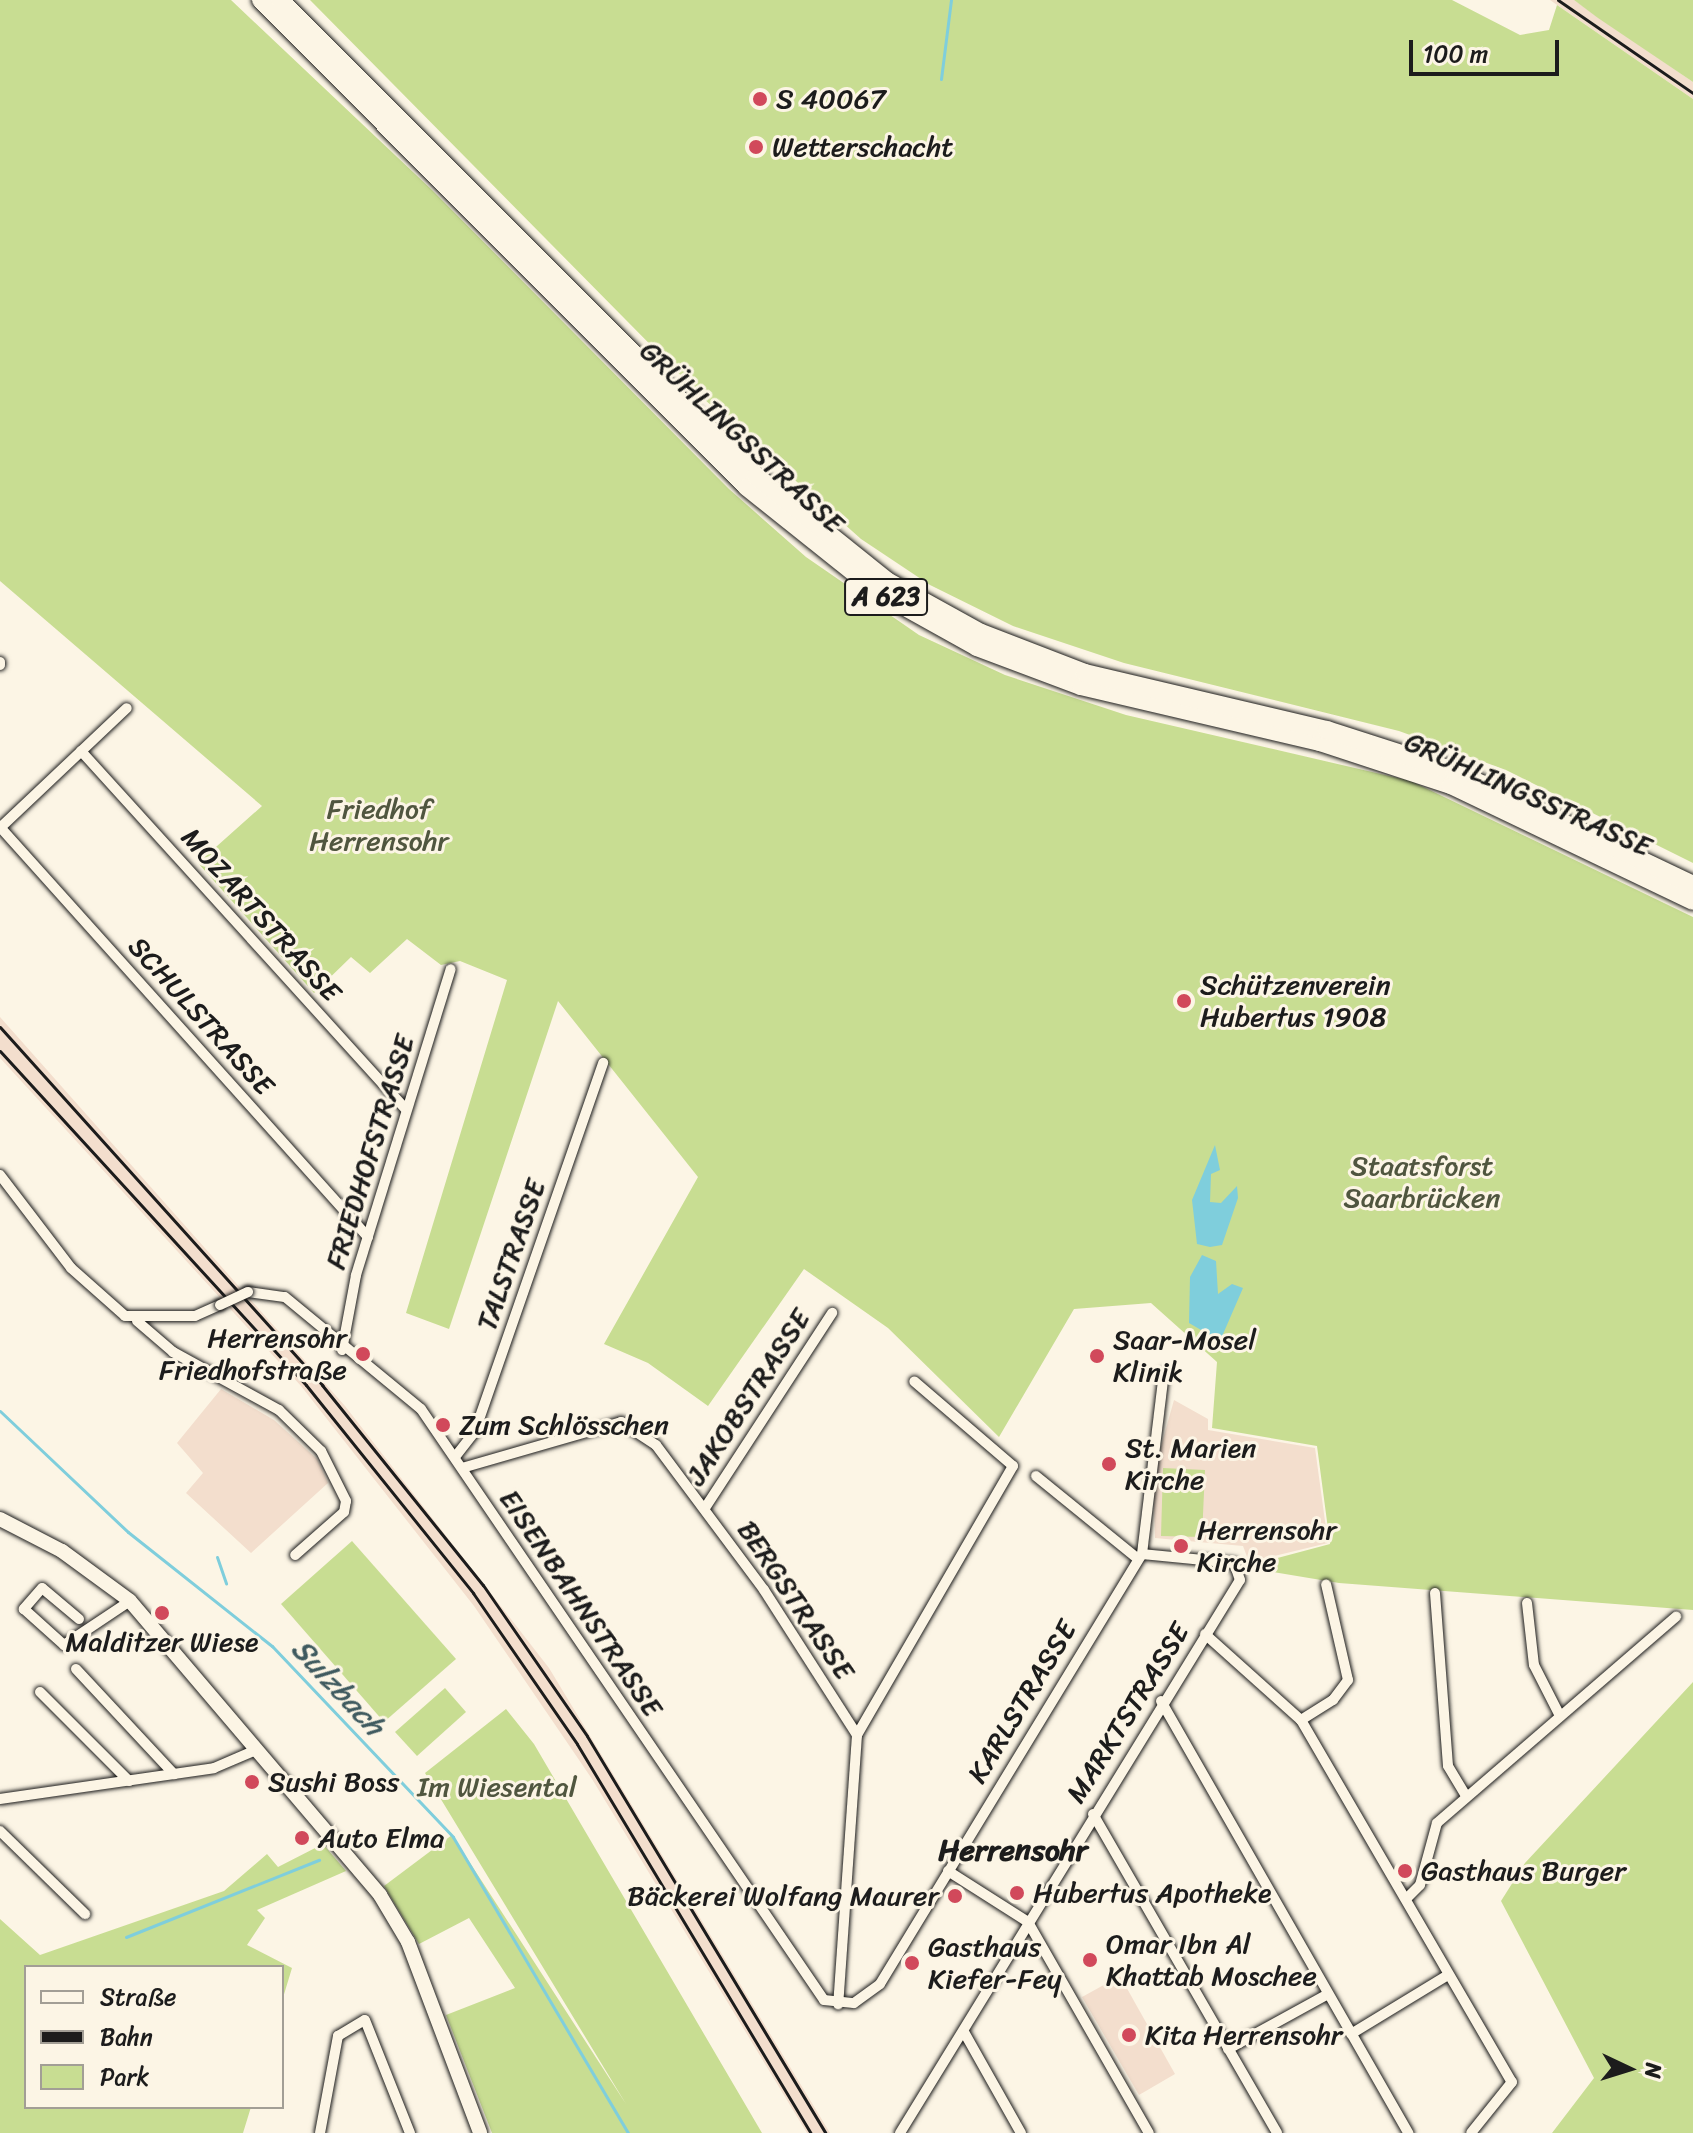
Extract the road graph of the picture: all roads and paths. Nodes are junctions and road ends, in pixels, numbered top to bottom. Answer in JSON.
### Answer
{"nodes":[{"id":1,"x":261,"y":0,"type":"edge"},
{"id":2,"x":280,"y":0,"type":"edge"},
{"id":3,"x":127,"y":708,"type":"dead end"},
{"id":4,"x":81,"y":751,"type":"junction"},
{"id":5,"x":1,"y":827,"type":"edge"},
{"id":6,"x":1693,"y":885,"type":"edge"},
{"id":7,"x":1693,"y":901,"type":"edge"},
{"id":8,"x":451,"y":969,"type":"dead end"},
{"id":9,"x":603,"y":1063,"type":"dead end"},
{"id":10,"x":406,"y":1109,"type":"junction"},
{"id":11,"x":0,"y":1175,"type":"edge"},
{"id":12,"x":368,"y":1237,"type":"junction"},
{"id":13,"x":832,"y":1313,"type":"dead end"},
{"id":14,"x":137,"y":1321,"type":"junction"},
{"id":15,"x":342,"y":1350,"type":"junction"},
{"id":16,"x":1164,"y":1373,"type":"dead end"},
{"id":17,"x":914,"y":1381,"type":"dead end"},
{"id":18,"x":455,"y":1457,"type":"junction"},
{"id":19,"x":462,"y":1468,"type":"junction"},
{"id":20,"x":1036,"y":1476,"type":"dead end"},
{"id":21,"x":705,"y":1508,"type":"junction"},
{"id":22,"x":0,"y":1519,"type":"edge"},
{"id":23,"x":295,"y":1555,"type":"dead end"},
{"id":24,"x":1139,"y":1556,"type":"junction"},
{"id":25,"x":1326,"y":1584,"type":"dead end"},
{"id":26,"x":1435,"y":1593,"type":"dead end"},
{"id":27,"x":130,"y":1601,"type":"junction"},
{"id":28,"x":1527,"y":1603,"type":"dead end"},
{"id":29,"x":1676,"y":1617,"type":"dead end"},
{"id":30,"x":79,"y":1619,"type":"dead end"},
{"id":31,"x":1205,"y":1634,"type":"junction"},
{"id":32,"x":76,"y":1669,"type":"dead end"},
{"id":33,"x":40,"y":1692,"type":"dead end"},
{"id":34,"x":1161,"y":1701,"type":"junction"},
{"id":35,"x":1560,"y":1716,"type":"junction"},
{"id":36,"x":1301,"y":1720,"type":"junction"},
{"id":37,"x":857,"y":1735,"type":"junction"},
{"id":38,"x":256,"y":1750,"type":"junction"},
{"id":39,"x":174,"y":1774,"type":"junction"},
{"id":40,"x":129,"y":1781,"type":"junction"},
{"id":41,"x":1466,"y":1796,"type":"junction"},
{"id":42,"x":0,"y":1799,"type":"edge"},
{"id":43,"x":1093,"y":1814,"type":"junction"},
{"id":44,"x":0,"y":1831,"type":"edge"},
{"id":45,"x":948,"y":1871,"type":"junction"},
{"id":46,"x":1407,"y":1898,"type":"junction"},
{"id":47,"x":85,"y":1914,"type":"dead end"},
{"id":48,"x":1028,"y":1922,"type":"junction"},
{"id":49,"x":1448,"y":1975,"type":"junction"},
{"id":50,"x":1328,"y":1994,"type":"junction"},
{"id":51,"x":838,"y":2004,"type":"junction"},
{"id":52,"x":964,"y":2032,"type":"junction"},
{"id":53,"x":1351,"y":2034,"type":"junction"},
{"id":54,"x":1228,"y":2049,"type":"junction"},
{"id":55,"x":320,"y":2133,"type":"edge"},
{"id":56,"x":410,"y":2133,"type":"edge"},
{"id":57,"x":480,"y":2133,"type":"edge"},
{"id":58,"x":900,"y":2133,"type":"edge"},
{"id":59,"x":1021,"y":2133,"type":"edge"},
{"id":60,"x":1149,"y":2133,"type":"edge"},
{"id":61,"x":1277,"y":2133,"type":"edge"},
{"id":62,"x":1408,"y":2133,"type":"edge"},
{"id":63,"x":1471,"y":2133,"type":"edge"}],
"edges":[{"from":1,"to":7,"type":"highway","name":"GRÜHLINGSSTRASSE","number":"A 623"},
{"from":2,"to":6,"type":"highway","number":"A 623"},
{"from":3,"to":4,"type":"street"},
{"from":4,"to":5,"type":"street"},
{"from":4,"to":10,"type":"street","name":"MOZARTSTRASSE"},
{"from":5,"to":12,"type":"street","name":"SCHULSTRASSE"},
{"from":8,"to":10,"type":"street","name":"FRIEDHOFSTRASSE"},
{"from":9,"to":18,"type":"street","name":"TALSTRASSE"},
{"from":10,"to":12,"type":"street","name":"FRIEDHOFSTRASSE"},
{"from":11,"to":14,"type":"street"},
{"from":12,"to":15,"type":"street","name":"FRIEDHOFSTRASSE"},
{"from":13,"to":21,"type":"street","name":"JAKOBSTRASSE"},
{"from":14,"to":15,"type":"street","name":"EISENBAHNSTRASSE","bridge":true},
{"from":14,"to":23,"type":"street"},
{"from":15,"to":18,"type":"street","name":"EISENBAHNSTRASSE"},
{"from":16,"to":24,"type":"street","name":"KARLSTRASSE"},
{"from":17,"to":37,"type":"street"},
{"from":18,"to":19,"type":"street","name":"EISENBAHNSTRASSE"},
{"from":19,"to":21,"type":"street","name":"BERGSTRASSE"},
{"from":19,"to":51,"type":"street","name":"EISENBAHNSTRASSE"},
{"from":20,"to":24,"type":"street"},
{"from":21,"to":37,"type":"street","name":"BERGSTRASSE"},
{"from":22,"to":27,"type":"main road"},
{"from":24,"to":31,"type":"street","name":"MARKTSTRASSE"},
{"from":24,"to":45,"type":"street","name":"KARLSTRASSE"},
{"from":25,"to":36,"type":"street"},
{"from":26,"to":41,"type":"street"},
{"from":27,"to":30,"type":"street"},
{"from":27,"to":38,"type":"main road"},
{"from":28,"to":35,"type":"street"},
{"from":29,"to":35,"type":"street"},
{"from":31,"to":34,"type":"street","name":"MARKTSTRASSE"},
{"from":31,"to":36,"type":"street"},
{"from":32,"to":39,"type":"street"},
{"from":33,"to":40,"type":"street"},
{"from":34,"to":43,"type":"street","name":"MARKTSTRASSE"},
{"from":34,"to":50,"type":"street"},
{"from":35,"to":41,"type":"street"},
{"from":36,"to":46,"type":"street"},
{"from":37,"to":51,"type":"street"},
{"from":38,"to":39,"type":"street"},
{"from":38,"to":57,"type":"main road"},
{"from":39,"to":40,"type":"street"},
{"from":40,"to":42,"type":"street"},
{"from":41,"to":46,"type":"street"},
{"from":43,"to":48,"type":"street","name":"MARKTSTRASSE"},
{"from":43,"to":54,"type":"street"},
{"from":44,"to":47,"type":"street"},
{"from":45,"to":48,"type":"street"},
{"from":45,"to":51,"type":"street","name":"KARLSTRASSE"},
{"from":46,"to":49,"type":"street"},
{"from":48,"to":52,"type":"street","name":"MARKTSTRASSE"},
{"from":48,"to":60,"type":"street"},
{"from":49,"to":53,"type":"street"},
{"from":49,"to":63,"type":"street"},
{"from":50,"to":53,"type":"street"},
{"from":50,"to":54,"type":"street"},
{"from":52,"to":58,"type":"street","name":"MARKTSTRASSE"},
{"from":52,"to":59,"type":"street"},
{"from":53,"to":62,"type":"street"},
{"from":54,"to":61,"type":"street"},
{"from":55,"to":56,"type":"street"}]}
